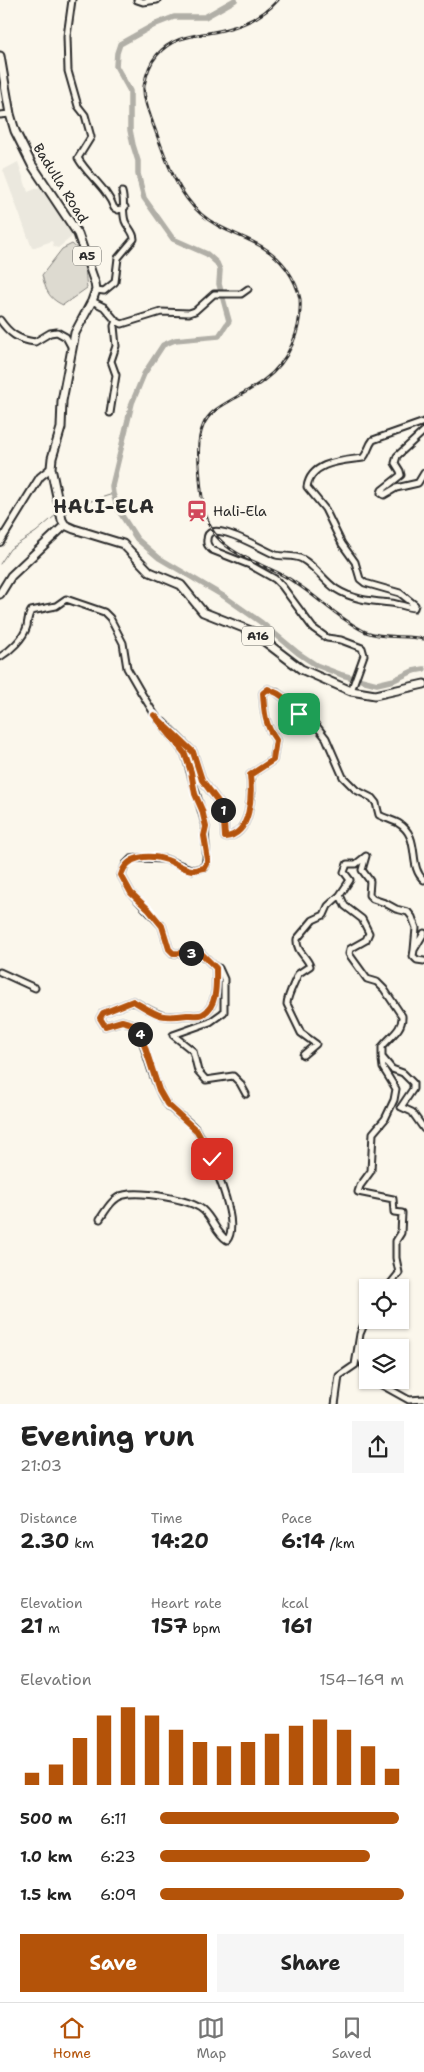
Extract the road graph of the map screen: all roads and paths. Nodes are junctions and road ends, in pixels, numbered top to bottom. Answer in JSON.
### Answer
{"nodes":[{"id":1,"x":72,"y":0,"type":"edge"},
{"id":2,"x":137,"y":0,"type":"edge"},
{"id":3,"x":157,"y":0,"type":"edge"},
{"id":4,"x":0,"y":56,"type":"edge"},
{"id":5,"x":10,"y":114,"type":"junction"},
{"id":6,"x":0,"y":115,"type":"edge"},
{"id":7,"x":122,"y":192,"type":"dead end"},
{"id":8,"x":125,"y":207,"type":"junction"},
{"id":9,"x":248,"y":289,"type":"dead end"},
{"id":10,"x":96,"y":290,"type":"junction"},
{"id":11,"x":92,"y":301,"type":"junction"},
{"id":12,"x":0,"y":320,"type":"edge"},
{"id":13,"x":116,"y":321,"type":"junction"},
{"id":14,"x":72,"y":348,"type":"junction"},
{"id":15,"x":110,"y":413,"type":"dead end"},
{"id":16,"x":424,"y":422,"type":"edge"},
{"id":17,"x":424,"y":431,"type":"edge"},
{"id":18,"x":51,"y":468,"type":"junction"},
{"id":19,"x":424,"y":473,"type":"edge"},
{"id":20,"x":63,"y":522,"type":"junction"},
{"id":21,"x":0,"y":542,"type":"edge"},
{"id":22,"x":0,"y":594,"type":"edge"},
{"id":23,"x":0,"y":657,"type":"edge"},
{"id":24,"x":424,"y":684,"type":"edge"},
{"id":25,"x":351,"y":692,"type":"junction"},
{"id":26,"x":154,"y":715,"type":"junction"},
{"id":27,"x":424,"y":880,"type":"edge"},
{"id":28,"x":340,"y":894,"type":"junction"},
{"id":29,"x":424,"y":933,"type":"edge"},
{"id":30,"x":414,"y":950,"type":"junction"},
{"id":31,"x":424,"y":961,"type":"edge"},
{"id":32,"x":216,"y":968,"type":"junction"},
{"id":33,"x":0,"y":972,"type":"edge"},
{"id":34,"x":35,"y":988,"type":"dead end"},
{"id":35,"x":303,"y":1055,"type":"dead end"},
{"id":36,"x":382,"y":1057,"type":"junction"},
{"id":37,"x":246,"y":1094,"type":"dead end"},
{"id":38,"x":424,"y":1128,"type":"edge"},
{"id":39,"x":100,"y":1218,"type":"dead end"},
{"id":40,"x":395,"y":1279,"type":"edge"},
{"id":41,"x":362,"y":1329,"type":"edge"},
{"id":42,"x":357,"y":1352,"type":"junction"},
{"id":43,"x":359,"y":1356,"type":"edge"},
{"id":44,"x":389,"y":1389,"type":"edge"},
{"id":45,"x":424,"y":1399,"type":"edge"},
{"id":46,"x":336,"y":1404,"type":"edge"}],
"edges":[{"from":1,"to":8,"type":"street"},
{"from":2,"to":3,"type":"street"},
{"from":4,"to":5,"type":"highway","name":"Badulla Road","number":"A5"},
{"from":5,"to":6,"type":"street"},
{"from":5,"to":10,"type":"highway","name":"Badulla Road","number":"A5"},
{"from":7,"to":8,"type":"street"},
{"from":8,"to":10,"type":"street"},
{"from":9,"to":13,"type":"street"},
{"from":10,"to":11,"type":"highway"},
{"from":11,"to":13,"type":"street"},
{"from":11,"to":14,"type":"highway"},
{"from":12,"to":14,"type":"street"},
{"from":13,"to":15,"type":"street"},
{"from":14,"to":18,"type":"highway"},
{"from":16,"to":25,"type":"street"},
{"from":17,"to":19,"type":"street"},
{"from":18,"to":20,"type":"highway"},
{"from":18,"to":21,"type":"main road"},
{"from":20,"to":22,"type":"highway"},
{"from":20,"to":25,"type":"highway","number":"A16"},
{"from":23,"to":26,"type":"street"},
{"from":24,"to":25,"type":"highway","number":"A16"},
{"from":26,"to":27,"type":"street"},
{"from":26,"to":32,"type":"street"},
{"from":28,"to":30,"type":"street"},
{"from":28,"to":35,"type":"street"},
{"from":28,"to":36,"type":"street"},
{"from":29,"to":30,"type":"street"},
{"from":30,"to":31,"type":"street"},
{"from":32,"to":37,"type":"street"},
{"from":32,"to":39,"type":"street"},
{"from":33,"to":34,"type":"street"},
{"from":36,"to":38,"type":"street"},
{"from":36,"to":40,"type":"street"},
{"from":41,"to":42,"type":"street"},
{"from":42,"to":43,"type":"street"},
{"from":42,"to":46,"type":"street"},
{"from":44,"to":45,"type":"street"}]}
